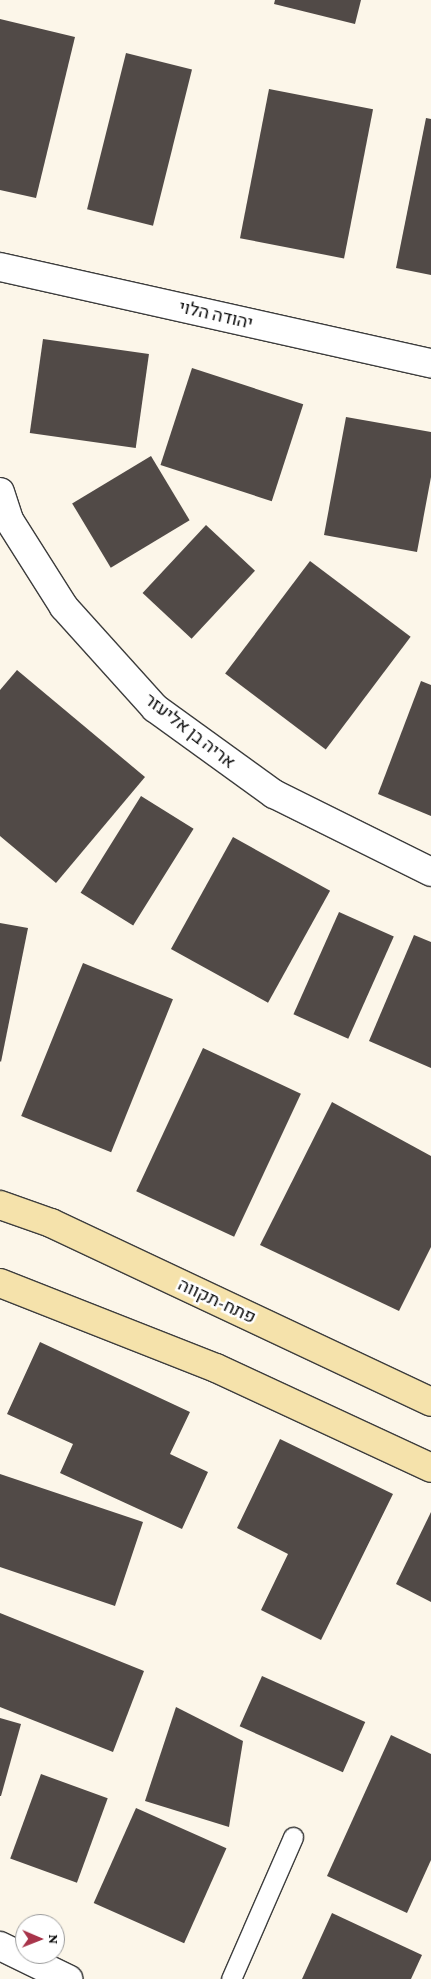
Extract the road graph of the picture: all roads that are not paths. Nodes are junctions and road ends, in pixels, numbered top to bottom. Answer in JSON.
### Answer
{"nodes":[{"id":1,"x":0,"y":267,"type":"edge"},
{"id":2,"x":431,"y":363,"type":"edge"},
{"id":3,"x":0,"y":492,"type":"edge"},
{"id":4,"x":431,"y":872,"type":"edge"},
{"id":5,"x":0,"y":1205,"type":"edge"},
{"id":6,"x":0,"y":1283,"type":"edge"},
{"id":7,"x":431,"y":1402,"type":"edge"},
{"id":8,"x":431,"y":1468,"type":"edge"},
{"id":9,"x":293,"y":1837,"type":"dead end"},
{"id":10,"x":0,"y":1946,"type":"edge"},
{"id":11,"x":68,"y":1979,"type":"edge"},
{"id":12,"x":231,"y":1979,"type":"edge"}],
"edges":[{"from":1,"to":2,"type":"street","name":"יהודה הלוי"},
{"from":3,"to":4,"type":"street","name":"אריה בן אליעזר"},
{"from":5,"to":7,"type":"main road","name":"פתח-תקווה"},
{"from":6,"to":8,"type":"main road"},
{"from":9,"to":12,"type":"lane"},
{"from":10,"to":11,"type":"street"}]}
